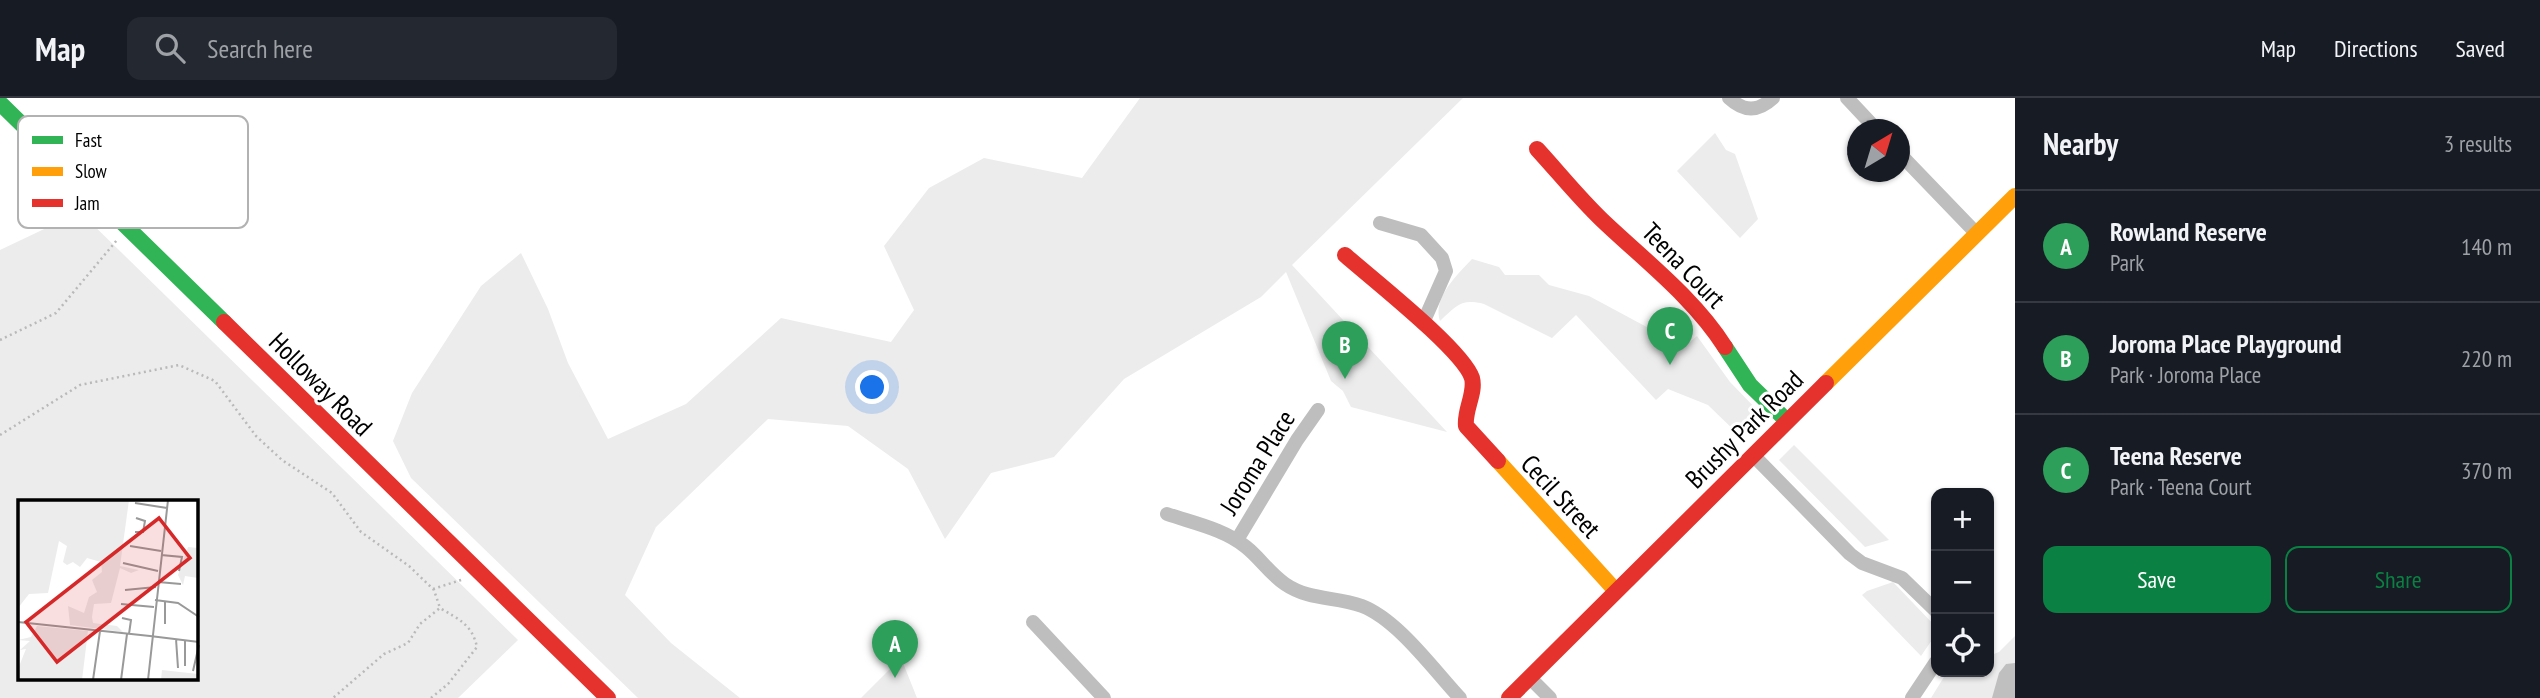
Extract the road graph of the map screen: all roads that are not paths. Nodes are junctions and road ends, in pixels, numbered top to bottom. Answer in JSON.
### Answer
{"nodes":[{"id":1,"x":1729,"y":98,"type":"edge"},
{"id":2,"x":1773,"y":98,"type":"edge"},
{"id":3,"x":1847,"y":98,"type":"edge"},
{"id":4,"x":2,"y":109,"type":"edge"},
{"id":5,"x":1867,"y":119,"type":"edge"},
{"id":6,"x":18,"y":124,"type":"edge"},
{"id":7,"x":1538,"y":149,"type":"dead end"},
{"id":8,"x":1910,"y":164,"type":"edge"},
{"id":9,"x":2015,"y":196,"type":"edge"},
{"id":10,"x":1380,"y":223,"type":"dead end"},
{"id":11,"x":128,"y":228,"type":"edge"},
{"id":12,"x":1977,"y":234,"type":"junction"},
{"id":13,"x":1345,"y":255,"type":"dead end"},
{"id":14,"x":1423,"y":323,"type":"junction"},
{"id":15,"x":1318,"y":410,"type":"dead end"},
{"id":16,"x":1787,"y":421,"type":"junction"},
{"id":17,"x":1753,"y":455,"type":"junction"},
{"id":18,"x":1167,"y":514,"type":"dead end"},
{"id":19,"x":1237,"y":540,"type":"junction"},
{"id":20,"x":1615,"y":590,"type":"junction"},
{"id":21,"x":1931,"y":606,"type":"edge"},
{"id":22,"x":1033,"y":622,"type":"dead end"},
{"id":23,"x":1931,"y":670,"type":"edge"},
{"id":24,"x":1530,"y":678,"type":"junction"},
{"id":25,"x":608,"y":698,"type":"edge"},
{"id":26,"x":1104,"y":698,"type":"edge"},
{"id":27,"x":1460,"y":698,"type":"edge"},
{"id":28,"x":1509,"y":698,"type":"edge"},
{"id":29,"x":1550,"y":698,"type":"edge"},
{"id":30,"x":1912,"y":698,"type":"edge"}],
"edges":[{"from":1,"to":2,"type":"street"},
{"from":3,"to":5,"type":"street"},
{"from":4,"to":6,"type":"main road","name":"Holloway Road"},
{"from":7,"to":16,"type":"main road","name":"Teena Court"},
{"from":8,"to":12,"type":"street"},
{"from":9,"to":12,"type":"main road","name":"Brushy Park Road"},
{"from":10,"to":14,"type":"street"},
{"from":11,"to":25,"type":"main road","name":"Holloway Road"},
{"from":12,"to":16,"type":"main road","name":"Brushy Park Road"},
{"from":13,"to":14,"type":"main road"},
{"from":14,"to":20,"type":"main road","name":"Cecil Street"},
{"from":15,"to":19,"type":"street","name":"Joroma Place"},
{"from":16,"to":17,"type":"main road","name":"Brushy Park Road"},
{"from":17,"to":20,"type":"main road","name":"Brushy Park Road"},
{"from":17,"to":21,"type":"street"},
{"from":18,"to":19,"type":"street","name":"Joroma Place"},
{"from":19,"to":27,"type":"street","name":"Joroma Place"},
{"from":20,"to":24,"type":"main road","name":"Brushy Park Road"},
{"from":22,"to":26,"type":"street"},
{"from":23,"to":30,"type":"street"},
{"from":24,"to":28,"type":"main road","name":"Brushy Park Road"},
{"from":24,"to":29,"type":"street"}]}
